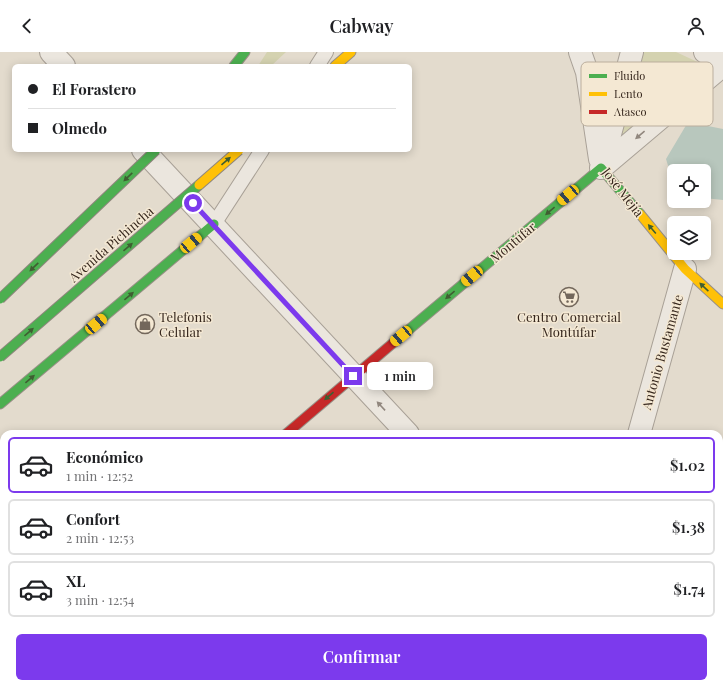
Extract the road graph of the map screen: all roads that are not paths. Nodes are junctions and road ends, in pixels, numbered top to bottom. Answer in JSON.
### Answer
{"nodes":[{"id":1,"x":51,"y":52,"type":"edge"},
{"id":2,"x":244,"y":52,"type":"edge"},
{"id":3,"x":326,"y":52,"type":"edge"},
{"id":4,"x":351,"y":52,"type":"edge"},
{"id":5,"x":580,"y":52,"type":"edge"},
{"id":6,"x":632,"y":52,"type":"edge"},
{"id":7,"x":705,"y":52,"type":"edge"},
{"id":8,"x":584,"y":62,"type":"edge"},
{"id":9,"x":629,"y":62,"type":"edge"},
{"id":10,"x":723,"y":62,"type":"edge"},
{"id":11,"x":62,"y":64,"type":"edge"},
{"id":12,"x":235,"y":64,"type":"edge"},
{"id":13,"x":318,"y":64,"type":"edge"},
{"id":14,"x":337,"y":64,"type":"edge"},
{"id":15,"x":723,"y":65,"type":"edge"},
{"id":16,"x":713,"y":73,"type":"edge"},
{"id":17,"x":595,"y":126,"type":"edge"},
{"id":18,"x":612,"y":126,"type":"edge"},
{"id":19,"x":651,"y":126,"type":"edge"},
{"id":20,"x":145,"y":152,"type":"edge"},
{"id":21,"x":154,"y":152,"type":"edge"},
{"id":22,"x":237,"y":152,"type":"edge"},
{"id":23,"x":261,"y":152,"type":"edge"},
{"id":24,"x":601,"y":168,"type":"junction"},
{"id":25,"x":214,"y":224,"type":"junction"},
{"id":26,"x":685,"y":269,"type":"junction"},
{"id":27,"x":0,"y":299,"type":"edge"},
{"id":28,"x":723,"y":304,"type":"edge"},
{"id":29,"x":0,"y":357,"type":"edge"},
{"id":30,"x":353,"y":376,"type":"junction"},
{"id":31,"x":0,"y":404,"type":"edge"},
{"id":32,"x":291,"y":430,"type":"edge"},
{"id":33,"x":404,"y":430,"type":"edge"},
{"id":34,"x":640,"y":430,"type":"edge"}],
"edges":[{"from":1,"to":11,"type":"street"},
{"from":2,"to":12,"type":"main road"},
{"from":3,"to":13,"type":"lane"},
{"from":4,"to":14,"type":"main road"},
{"from":5,"to":8,"type":"street","name":"José Mejía"},
{"from":6,"to":9,"type":"street"},
{"from":7,"to":10,"type":"street"},
{"from":15,"to":16,"type":"street","name":"Montúfar","one_way":true},
{"from":17,"to":24,"type":"street","name":"José Mejía"},
{"from":18,"to":24,"type":"street"},
{"from":19,"to":24,"type":"street","name":"Montúfar","one_way":true},
{"from":20,"to":25,"type":"street"},
{"from":21,"to":27,"type":"main road","one_way":true,"bridge":true},
{"from":29,"to":22,"type":"main road","name":"Avenida Pichincha","one_way":true,"bridge":true},
{"from":23,"to":25,"type":"lane"},
{"from":26,"to":24,"type":"main road","name":"José Mejía","one_way":true},
{"from":24,"to":30,"type":"main road","name":"Montúfar","one_way":true},
{"from":25,"to":30,"type":"street"},
{"from":31,"to":25,"type":"main road","one_way":true},
{"from":28,"to":26,"type":"main road","name":"José Mejía","one_way":true},
{"from":26,"to":34,"type":"street","name":"Antonio Bustamante"},
{"from":30,"to":32,"type":"main road","name":"Montúfar","one_way":true},
{"from":33,"to":30,"type":"street","one_way":true}]}
